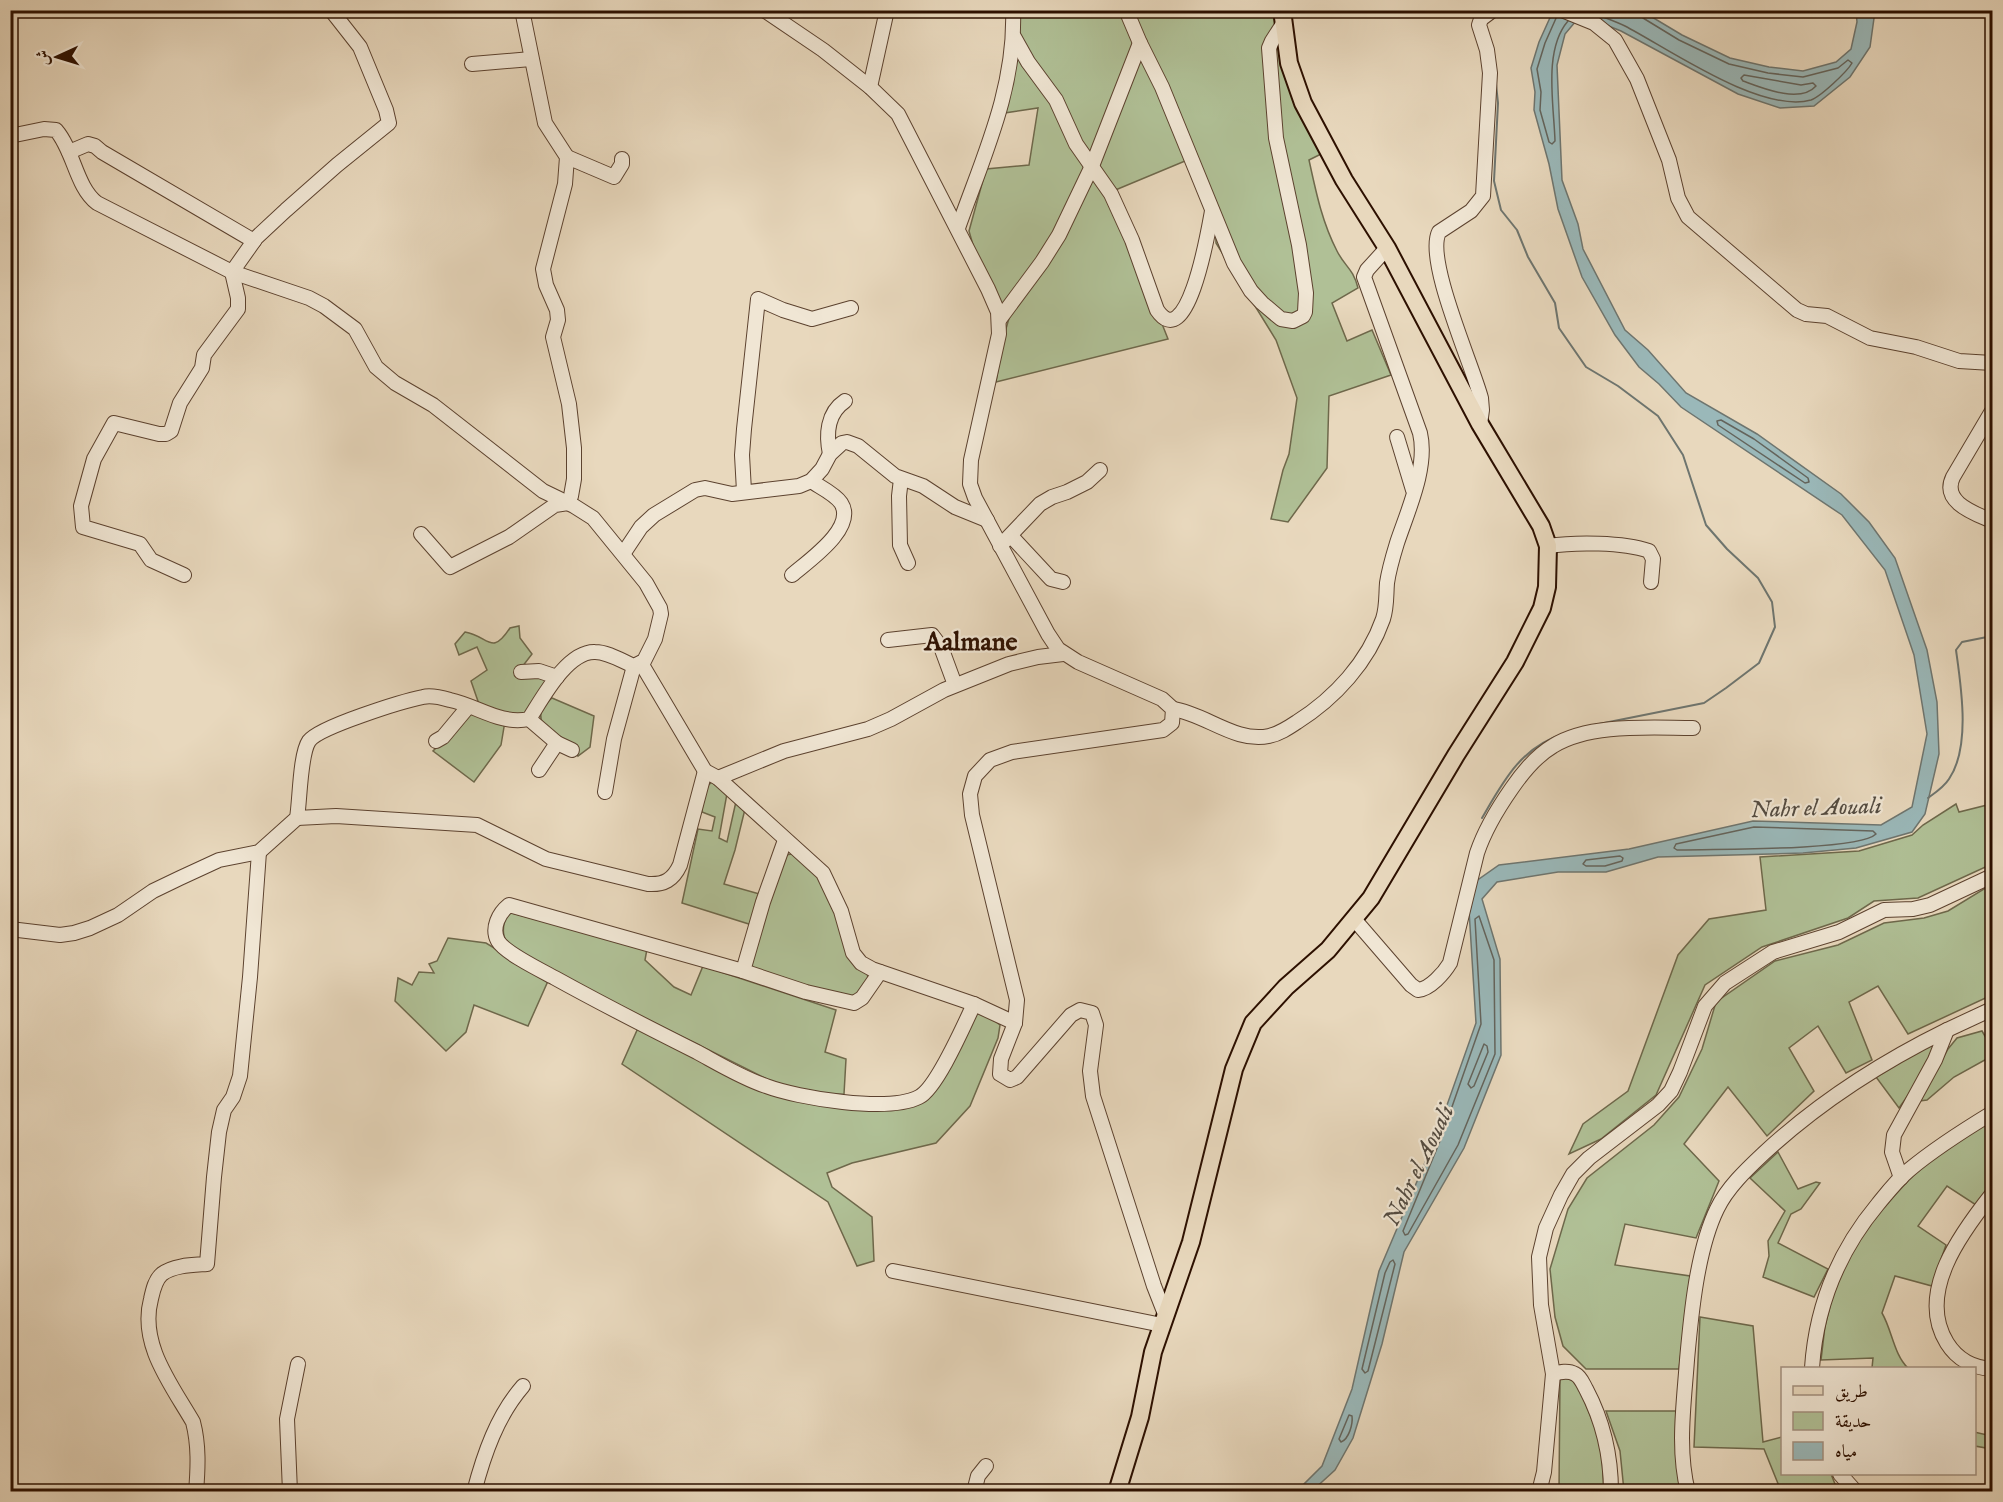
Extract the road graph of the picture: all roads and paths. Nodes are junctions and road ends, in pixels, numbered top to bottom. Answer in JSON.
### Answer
{"nodes":[{"id":1,"x":331,"y":10,"type":"edge"},
{"id":2,"x":522,"y":10,"type":"edge"},
{"id":3,"x":764,"y":10,"type":"edge"},
{"id":4,"x":887,"y":10,"type":"edge"},
{"id":5,"x":1013,"y":10,"type":"edge"},
{"id":6,"x":1126,"y":10,"type":"edge"},
{"id":7,"x":1492,"y":10,"type":"edge"},
{"id":8,"x":1562,"y":10,"type":"edge"},
{"id":9,"x":1283,"y":17,"type":"edge"},
{"id":10,"x":1014,"y":37,"type":"junction"},
{"id":11,"x":1140,"y":43,"type":"junction"},
{"id":12,"x":531,"y":59,"type":"junction"},
{"id":13,"x":472,"y":64,"type":"dead end"},
{"id":14,"x":870,"y":87,"type":"junction"},
{"id":15,"x":10,"y":136,"type":"edge"},
{"id":16,"x":69,"y":152,"type":"junction"},
{"id":17,"x":567,"y":157,"type":"junction"},
{"id":18,"x":622,"y":159,"type":"dead end"},
{"id":19,"x":1092,"y":166,"type":"junction"},
{"id":20,"x":1212,"y":211,"type":"junction"},
{"id":21,"x":958,"y":228,"type":"junction"},
{"id":22,"x":254,"y":241,"type":"junction"},
{"id":23,"x":1387,"y":248,"type":"junction"},
{"id":24,"x":232,"y":272,"type":"junction"},
{"id":25,"x":850,"y":308,"type":"dead end"},
{"id":26,"x":999,"y":320,"type":"junction"},
{"id":27,"x":1992,"y":363,"type":"edge"},
{"id":28,"x":845,"y":401,"type":"dead end"},
{"id":29,"x":1992,"y":411,"type":"edge"},
{"id":30,"x":1480,"y":424,"type":"junction"},
{"id":31,"x":1397,"y":437,"type":"dead end"},
{"id":32,"x":830,"y":454,"type":"junction"},
{"id":33,"x":1100,"y":470,"type":"dead end"},
{"id":34,"x":901,"y":479,"type":"junction"},
{"id":35,"x":811,"y":480,"type":"junction"},
{"id":36,"x":744,"y":491,"type":"junction"},
{"id":37,"x":1413,"y":492,"type":"junction"},
{"id":38,"x":568,"y":503,"type":"junction"},
{"id":39,"x":987,"y":520,"type":"junction"},
{"id":40,"x":1992,"y":521,"type":"edge"},
{"id":41,"x":420,"y":534,"type":"dead end"},
{"id":42,"x":1011,"y":536,"type":"junction"},
{"id":43,"x":1000,"y":546,"type":"junction"},
{"id":44,"x":1548,"y":546,"type":"junction"},
{"id":45,"x":623,"y":554,"type":"junction"},
{"id":46,"x":908,"y":563,"type":"dead end"},
{"id":47,"x":184,"y":575,"type":"dead end"},
{"id":48,"x":792,"y":575,"type":"dead end"},
{"id":49,"x":1063,"y":582,"type":"dead end"},
{"id":50,"x":1651,"y":582,"type":"dead end"},
{"id":51,"x":888,"y":640,"type":"dead end"},
{"id":52,"x":1064,"y":654,"type":"junction"},
{"id":53,"x":638,"y":664,"type":"junction"},
{"id":54,"x":521,"y":672,"type":"dead end"},
{"id":55,"x":557,"y":677,"type":"junction"},
{"id":56,"x":955,"y":685,"type":"junction"},
{"id":57,"x":468,"y":707,"type":"junction"},
{"id":58,"x":1173,"y":710,"type":"junction"},
{"id":59,"x":529,"y":719,"type":"junction"},
{"id":60,"x":1693,"y":728,"type":"dead end"},
{"id":61,"x":436,"y":741,"type":"dead end"},
{"id":62,"x":557,"y":743,"type":"junction"},
{"id":63,"x":572,"y":750,"type":"dead end"},
{"id":64,"x":539,"y":770,"type":"dead end"},
{"id":65,"x":705,"y":771,"type":"junction"},
{"id":66,"x":718,"y":778,"type":"junction"},
{"id":67,"x":605,"y":792,"type":"dead end"},
{"id":68,"x":297,"y":818,"type":"junction"},
{"id":69,"x":785,"y":840,"type":"junction"},
{"id":70,"x":259,"y":852,"type":"junction"},
{"id":71,"x":1992,"y":876,"type":"edge"},
{"id":72,"x":1354,"y":919,"type":"junction"},
{"id":73,"x":10,"y":929,"type":"edge"},
{"id":74,"x":743,"y":970,"type":"junction"},
{"id":75,"x":880,"y":972,"type":"junction"},
{"id":76,"x":974,"y":1004,"type":"junction"},
{"id":77,"x":1992,"y":1009,"type":"edge"},
{"id":78,"x":1015,"y":1023,"type":"junction"},
{"id":79,"x":1947,"y":1030,"type":"junction"},
{"id":80,"x":1992,"y":1113,"type":"edge"},
{"id":81,"x":1901,"y":1178,"type":"junction"},
{"id":82,"x":1992,"y":1194,"type":"edge"},
{"id":83,"x":893,"y":1271,"type":"dead end"},
{"id":84,"x":1164,"y":1320,"type":"junction"},
{"id":85,"x":298,"y":1364,"type":"dead end"},
{"id":86,"x":1812,"y":1367,"type":"edge"},
{"id":87,"x":1992,"y":1369,"type":"edge"},
{"id":88,"x":1553,"y":1374,"type":"junction"},
{"id":89,"x":523,"y":1386,"type":"dead end"},
{"id":90,"x":986,"y":1466,"type":"dead end"},
{"id":91,"x":1842,"y":1475,"type":"edge"},
{"id":92,"x":196,"y":1491,"type":"edge"},
{"id":93,"x":290,"y":1491,"type":"edge"},
{"id":94,"x":474,"y":1491,"type":"edge"},
{"id":95,"x":974,"y":1491,"type":"edge"},
{"id":96,"x":1117,"y":1491,"type":"edge"},
{"id":97,"x":1539,"y":1491,"type":"edge"},
{"id":98,"x":1611,"y":1491,"type":"edge"},
{"id":99,"x":1688,"y":1491,"type":"edge"},
{"id":100,"x":1856,"y":1491,"type":"edge"}],
"edges":[{"from":1,"to":22,"type":"street"},
{"from":2,"to":12,"type":"street"},
{"from":3,"to":14,"type":"street"},
{"from":4,"to":14,"type":"street"},
{"from":5,"to":10,"type":"street"},
{"from":6,"to":11,"type":"street"},
{"from":7,"to":30,"type":"street"},
{"from":8,"to":27,"type":"street"},
{"from":9,"to":20,"type":"street"},
{"from":9,"to":23,"type":"main road"},
{"from":10,"to":19,"type":"street"},
{"from":10,"to":21,"type":"street"},
{"from":11,"to":19,"type":"street"},
{"from":11,"to":20,"type":"street"},
{"from":12,"to":13,"type":"street"},
{"from":12,"to":17,"type":"street"},
{"from":14,"to":21,"type":"street"},
{"from":15,"to":16,"type":"street"},
{"from":16,"to":22,"type":"street"},
{"from":16,"to":24,"type":"street"},
{"from":17,"to":18,"type":"street"},
{"from":17,"to":38,"type":"street"},
{"from":19,"to":20,"type":"street"},
{"from":19,"to":26,"type":"street"},
{"from":21,"to":26,"type":"street"},
{"from":22,"to":24,"type":"street"},
{"from":23,"to":30,"type":"main road"},
{"from":23,"to":37,"type":"street"},
{"from":24,"to":38,"type":"street"},
{"from":24,"to":47,"type":"street"},
{"from":25,"to":36,"type":"street"},
{"from":26,"to":39,"type":"street"},
{"from":28,"to":32,"type":"street"},
{"from":29,"to":40,"type":"street"},
{"from":30,"to":44,"type":"main road"},
{"from":31,"to":37,"type":"street"},
{"from":32,"to":34,"type":"street"},
{"from":32,"to":35,"type":"street"},
{"from":33,"to":42,"type":"street"},
{"from":34,"to":39,"type":"street"},
{"from":34,"to":46,"type":"street"},
{"from":35,"to":36,"type":"street"},
{"from":35,"to":48,"type":"street"},
{"from":36,"to":45,"type":"street"},
{"from":37,"to":58,"type":"street"},
{"from":38,"to":41,"type":"street"},
{"from":38,"to":45,"type":"street"},
{"from":39,"to":43,"type":"street"},
{"from":42,"to":43,"type":"street"},
{"from":42,"to":49,"type":"street"},
{"from":43,"to":52,"type":"street"},
{"from":44,"to":50,"type":"street"},
{"from":44,"to":72,"type":"main road"},
{"from":45,"to":53,"type":"street"},
{"from":51,"to":56,"type":"street"},
{"from":52,"to":56,"type":"street"},
{"from":52,"to":58,"type":"street"},
{"from":53,"to":55,"type":"street"},
{"from":53,"to":65,"type":"street"},
{"from":53,"to":67,"type":"street"},
{"from":54,"to":55,"type":"street"},
{"from":55,"to":59,"type":"street"},
{"from":56,"to":66,"type":"street"},
{"from":57,"to":59,"type":"street"},
{"from":57,"to":61,"type":"street"},
{"from":57,"to":68,"type":"street"},
{"from":58,"to":78,"type":"street"},
{"from":59,"to":62,"type":"street"},
{"from":60,"to":72,"type":"street"},
{"from":62,"to":63,"type":"street"},
{"from":62,"to":64,"type":"street"},
{"from":65,"to":66,"type":"street"},
{"from":65,"to":68,"type":"street"},
{"from":66,"to":69,"type":"street"},
{"from":68,"to":70,"type":"street"},
{"from":69,"to":74,"type":"street"},
{"from":69,"to":75,"type":"street"},
{"from":70,"to":73,"type":"street"},
{"from":70,"to":92,"type":"street"},
{"from":71,"to":88,"type":"street"},
{"from":72,"to":84,"type":"main road"},
{"from":74,"to":75,"type":"street"},
{"from":74,"to":76,"type":"street"},
{"from":75,"to":76,"type":"street"},
{"from":76,"to":78,"type":"street"},
{"from":77,"to":79,"type":"street"},
{"from":78,"to":84,"type":"street"},
{"from":79,"to":81,"type":"street"},
{"from":79,"to":99,"type":"street"},
{"from":80,"to":81,"type":"street"},
{"from":81,"to":86,"type":"street"},
{"from":82,"to":87,"type":"street"},
{"from":83,"to":84,"type":"street"},
{"from":84,"to":96,"type":"main road"},
{"from":85,"to":93,"type":"street"},
{"from":88,"to":97,"type":"street"},
{"from":88,"to":98,"type":"street"},
{"from":89,"to":94,"type":"street"},
{"from":90,"to":95,"type":"street"},
{"from":91,"to":100,"type":"street"}]}
